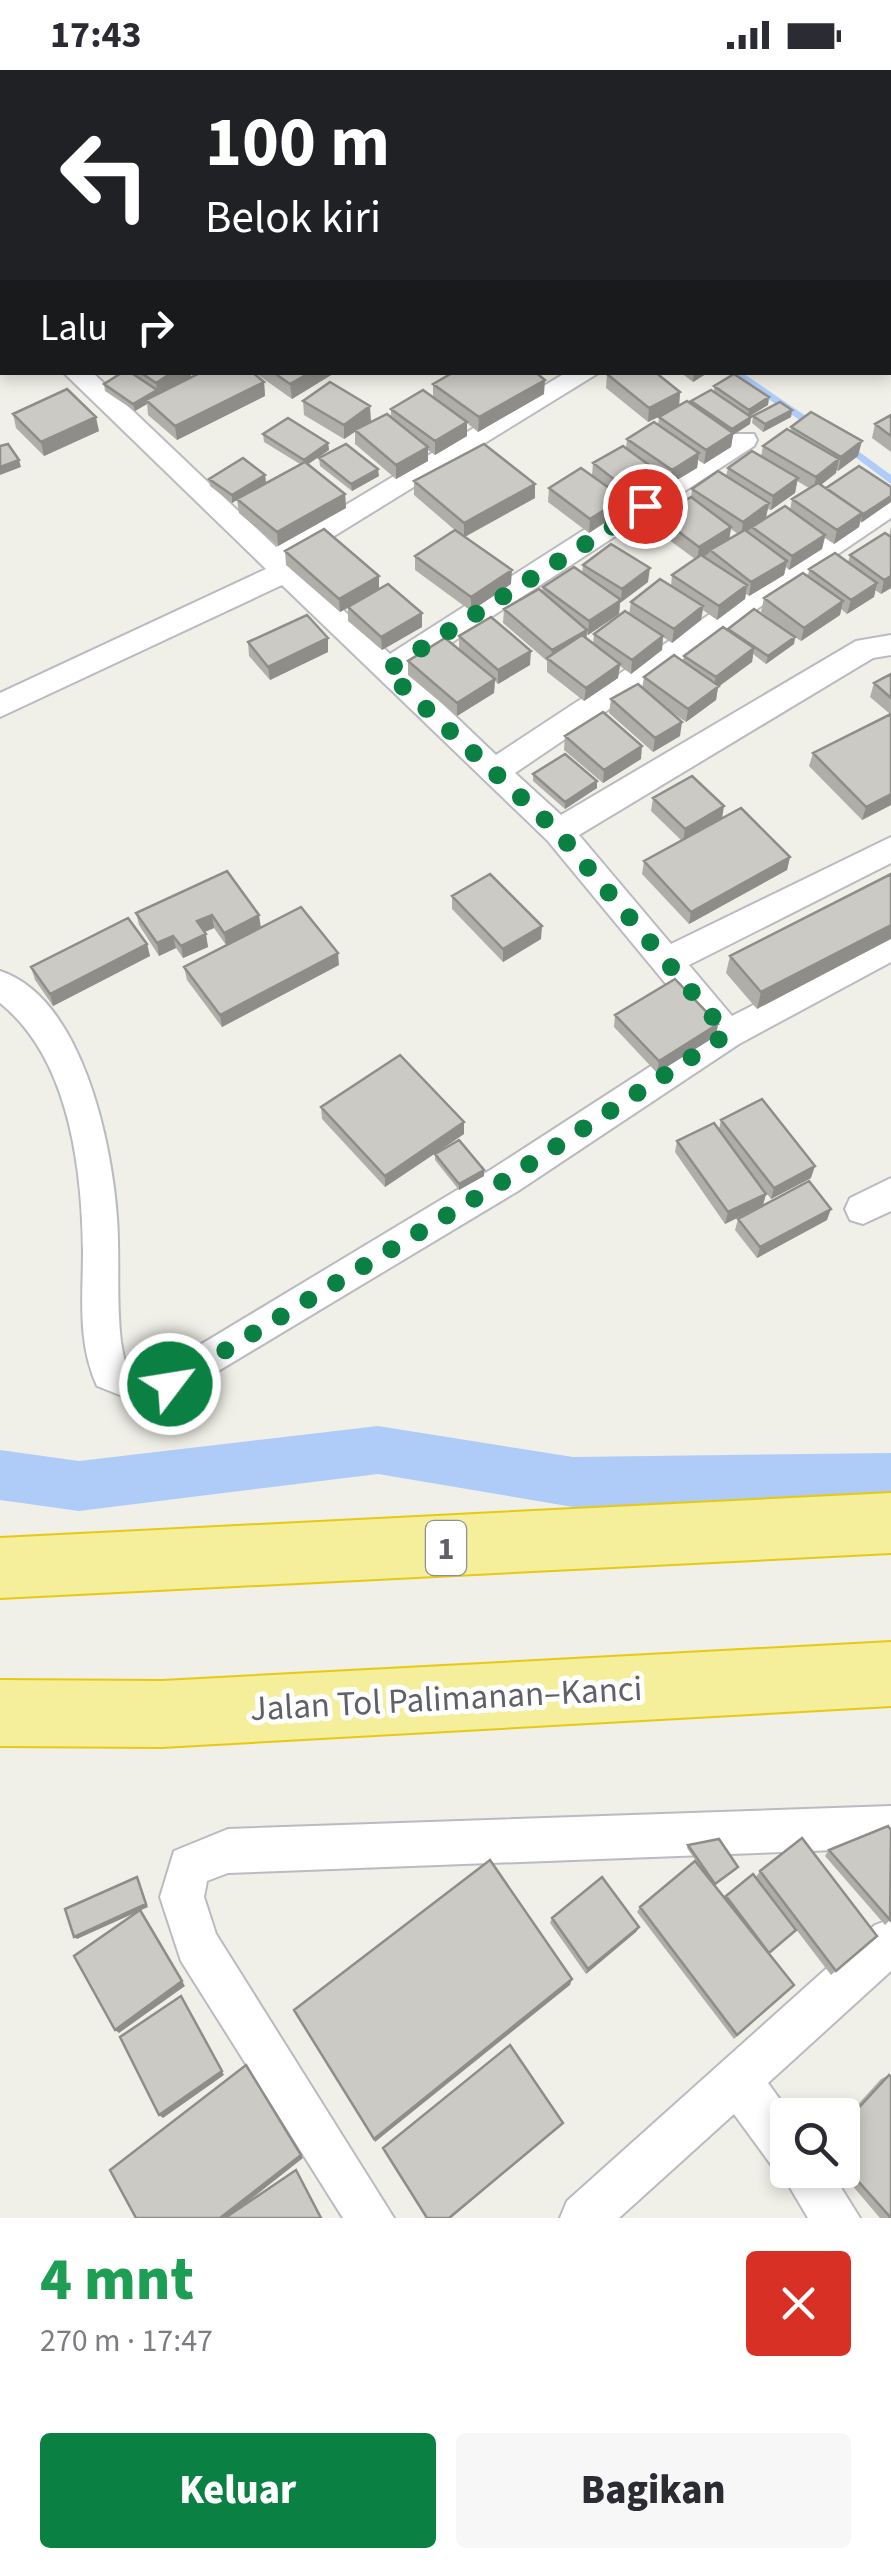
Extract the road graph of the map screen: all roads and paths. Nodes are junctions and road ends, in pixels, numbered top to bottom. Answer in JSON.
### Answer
{"nodes":[{"id":1,"x":79,"y":375,"type":"edge"},
{"id":2,"x":582,"y":375,"type":"edge"},
{"id":3,"x":744,"y":440,"type":"dead end"},
{"id":4,"x":891,"y":504,"type":"edge"},
{"id":5,"x":277,"y":567,"type":"junction"},
{"id":6,"x":891,"y":646,"type":"edge"},
{"id":7,"x":386,"y":671,"type":"junction"},
{"id":8,"x":0,"y":706,"type":"edge"},
{"id":9,"x":496,"y":770,"type":"junction"},
{"id":10,"x":558,"y":832,"type":"junction"},
{"id":11,"x":891,"y":849,"type":"edge"},
{"id":12,"x":891,"y":947,"type":"edge"},
{"id":13,"x":664,"y":962,"type":"junction"},
{"id":14,"x":0,"y":984,"type":"edge"},
{"id":15,"x":727,"y":1034,"type":"junction"},
{"id":16,"x":891,"y":1523,"type":"edge"},
{"id":17,"x":0,"y":1568,"type":"edge"},
{"id":18,"x":891,"y":1674,"type":"edge"},
{"id":19,"x":0,"y":1712,"type":"edge"},
{"id":20,"x":891,"y":1827,"type":"edge"},
{"id":21,"x":891,"y":1941,"type":"edge"},
{"id":22,"x":738,"y":2080,"type":"junction"},
{"id":23,"x":770,"y":2125,"type":"edge"},
{"id":24,"x":815,"y":2188,"type":"edge"},
{"id":25,"x":370,"y":2218,"type":"edge"},
{"id":26,"x":584,"y":2218,"type":"edge"},
{"id":27,"x":836,"y":2218,"type":"edge"}],
"edges":[{"from":1,"to":5,"type":"street"},
{"from":2,"to":5,"type":"street"},
{"from":3,"to":7,"type":"street"},
{"from":4,"to":9,"type":"street"},
{"from":5,"to":7,"type":"street"},
{"from":5,"to":8,"type":"street"},
{"from":6,"to":10,"type":"street"},
{"from":7,"to":9,"type":"street"},
{"from":9,"to":10,"type":"street"},
{"from":10,"to":13,"type":"street"},
{"from":11,"to":13,"type":"street"},
{"from":12,"to":15,"type":"street"},
{"from":13,"to":15,"type":"street"},
{"from":14,"to":15,"type":"street"},
{"from":16,"to":17,"type":"highway","number":"1"},
{"from":18,"to":19,"type":"highway","name":"Jalan Tol Palimanan–Kanci"},
{"from":20,"to":25,"type":"street"},
{"from":21,"to":22,"type":"street"},
{"from":22,"to":23,"type":"street"},
{"from":22,"to":26,"type":"street"},
{"from":24,"to":27,"type":"street"}]}
